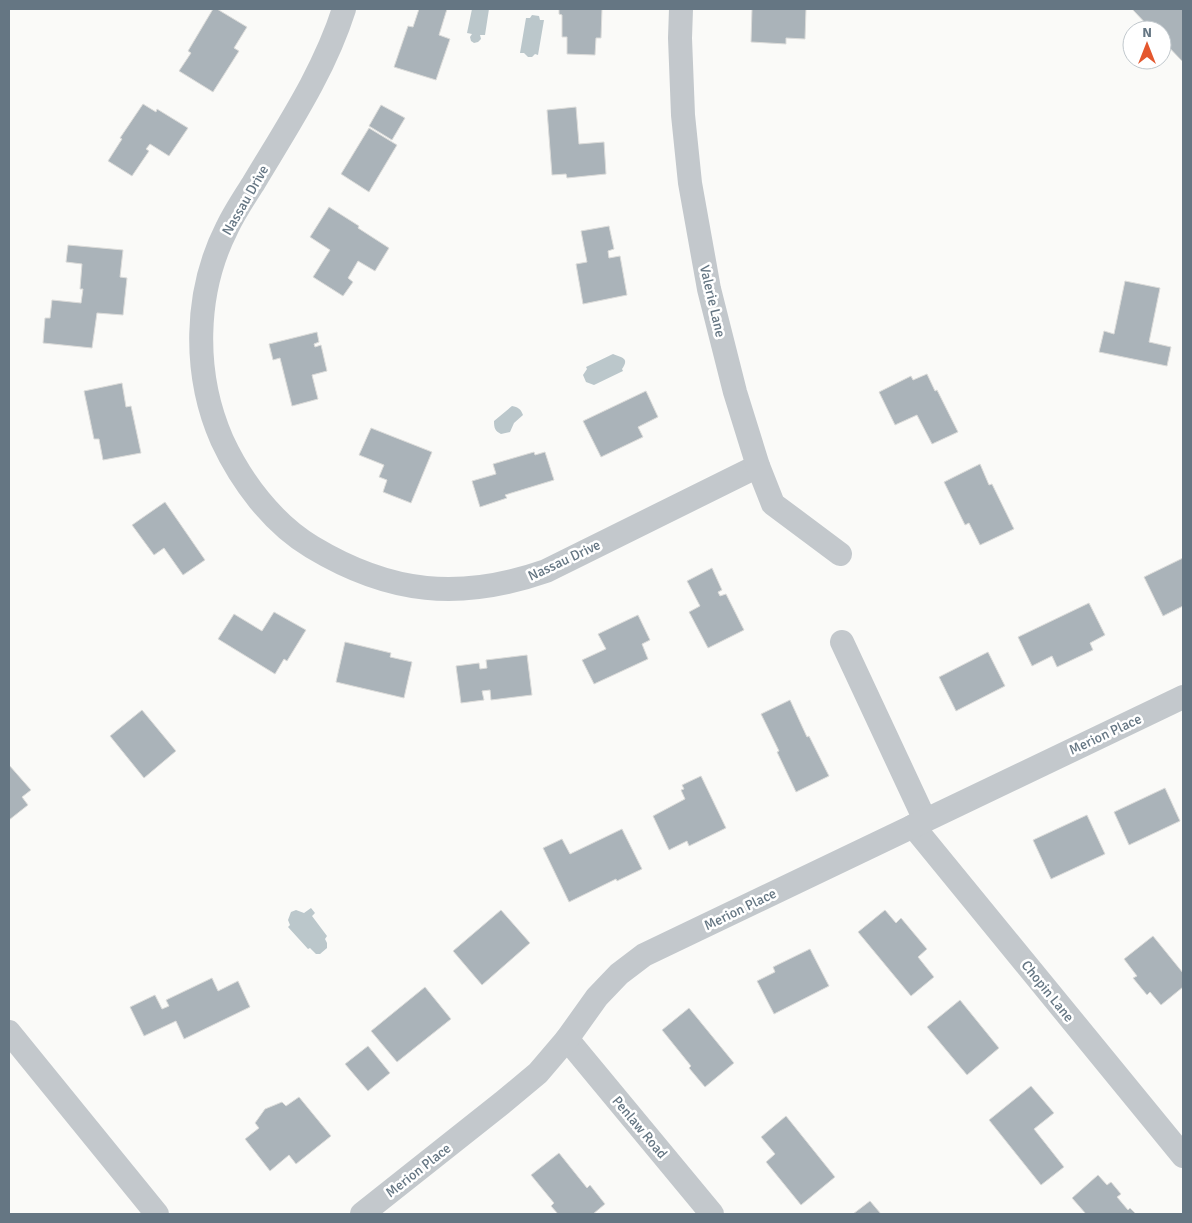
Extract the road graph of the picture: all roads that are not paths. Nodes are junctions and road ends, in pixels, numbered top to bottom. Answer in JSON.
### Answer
{"nodes":[{"id":1,"x":344,"y":9,"type":"edge"},
{"id":2,"x":681,"y":9,"type":"edge"},
{"id":3,"x":758,"y":466,"type":"junction"},
{"id":4,"x":840,"y":554,"type":"dead end"},
{"id":5,"x":842,"y":642,"type":"dead end"},
{"id":6,"x":1183,"y":697,"type":"edge"},
{"id":7,"x":919,"y":823,"type":"junction"},
{"id":8,"x":9,"y":1032,"type":"edge"},
{"id":9,"x":567,"y":1039,"type":"junction"},
{"id":10,"x":1183,"y":1156,"type":"edge"},
{"id":11,"x":157,"y":1214,"type":"edge"},
{"id":12,"x":362,"y":1214,"type":"edge"},
{"id":13,"x":712,"y":1214,"type":"edge"}],
"edges":[{"from":1,"to":3,"type":"street","name":"Nassau Drive"},
{"from":2,"to":3,"type":"street","name":"Valerie Lane"},
{"from":3,"to":4,"type":"street","name":"Valerie Lane"},
{"from":5,"to":7,"type":"street","name":"Chopin Lane"},
{"from":6,"to":7,"type":"street","name":"Merion Place"},
{"from":7,"to":9,"type":"street","name":"Merion Place"},
{"from":7,"to":10,"type":"street","name":"Chopin Lane"},
{"from":8,"to":11,"type":"street"},
{"from":9,"to":12,"type":"street","name":"Merion Place"},
{"from":9,"to":13,"type":"street","name":"Penlaw Road"}]}
